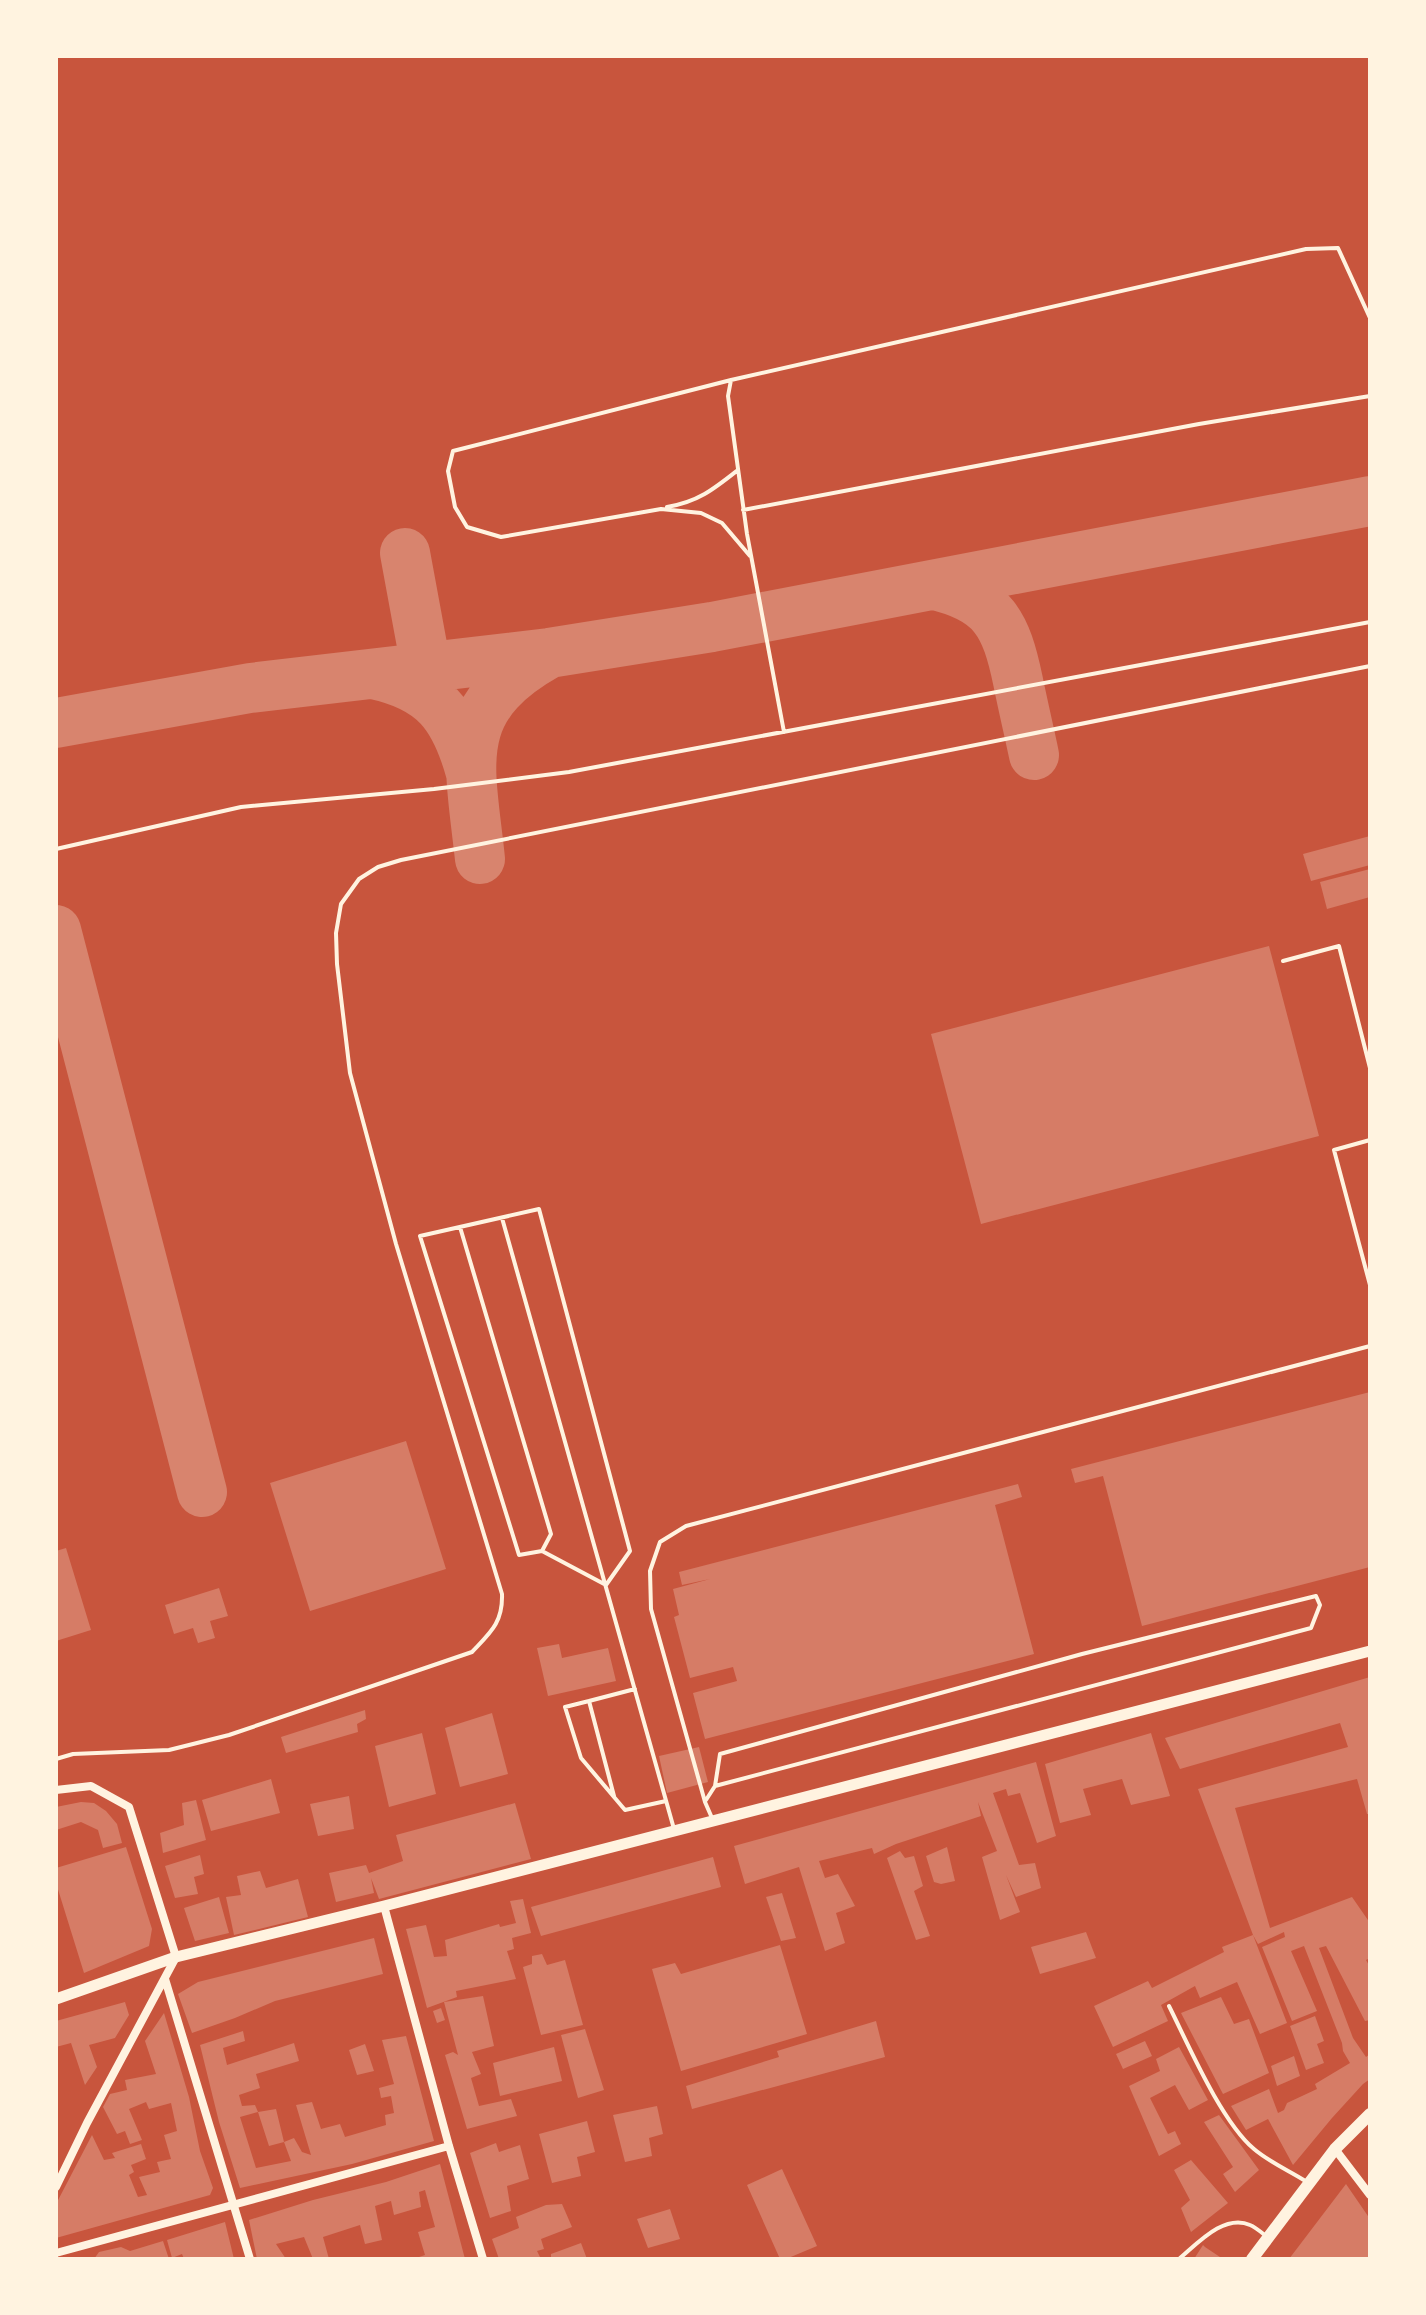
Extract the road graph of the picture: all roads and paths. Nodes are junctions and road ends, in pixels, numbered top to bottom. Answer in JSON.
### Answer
{"nodes":[{"id":1,"x":1370,"y":318,"type":"edge"},
{"id":2,"x":731,"y":380,"type":"junction"},
{"id":3,"x":1370,"y":396,"type":"edge"},
{"id":4,"x":738,"y":470,"type":"junction"},
{"id":5,"x":661,"y":509,"type":"junction"},
{"id":6,"x":743,"y":510,"type":"junction"},
{"id":7,"x":751,"y":558,"type":"junction"},
{"id":8,"x":1370,"y":622,"type":"edge"},
{"id":9,"x":1370,"y":666,"type":"edge"},
{"id":10,"x":784,"y":732,"type":"junction"},
{"id":11,"x":56,"y":849,"type":"edge"},
{"id":12,"x":1283,"y":961,"type":"dead end"},
{"id":13,"x":1370,"y":1068,"type":"edge"},
{"id":14,"x":1370,"y":1140,"type":"edge"},
{"id":15,"x":501,"y":1217,"type":"junction"},
{"id":16,"x":460,"y":1227,"type":"junction"},
{"id":17,"x":1370,"y":1285,"type":"edge"},
{"id":18,"x":1370,"y":1346,"type":"edge"},
{"id":19,"x":542,"y":1551,"type":"junction"},
{"id":20,"x":606,"y":1585,"type":"junction"},
{"id":21,"x":1370,"y":1651,"type":"edge"},
{"id":22,"x":635,"y":1689,"type":"junction"},
{"id":23,"x":589,"y":1701,"type":"junction"},
{"id":24,"x":56,"y":1759,"type":"edge"},
{"id":25,"x":715,"y":1786,"type":"junction"},
{"id":26,"x":56,"y":1790,"type":"edge"},
{"id":27,"x":615,"y":1799,"type":"junction"},
{"id":28,"x":667,"y":1801,"type":"junction"},
{"id":29,"x":705,"y":1802,"type":"junction"},
{"id":30,"x":713,"y":1821,"type":"junction"},
{"id":31,"x":675,"y":1832,"type":"junction"},
{"id":32,"x":384,"y":1906,"type":"junction"},
{"id":33,"x":176,"y":1957,"type":"junction"},
{"id":34,"x":165,"y":1979,"type":"junction"},
{"id":35,"x":56,"y":1999,"type":"edge"},
{"id":36,"x":1169,"y":2006,"type":"dead end"},
{"id":37,"x":1370,"y":2114,"type":"edge"},
{"id":38,"x":449,"y":2146,"type":"junction"},
{"id":39,"x":1335,"y":2149,"type":"junction"},
{"id":40,"x":1309,"y":2183,"type":"junction"},
{"id":41,"x":56,"y":2187,"type":"edge"},
{"id":42,"x":1370,"y":2195,"type":"edge"},
{"id":43,"x":235,"y":2204,"type":"junction"},
{"id":44,"x":1268,"y":2237,"type":"junction"},
{"id":45,"x":56,"y":2253,"type":"edge"},
{"id":46,"x":250,"y":2259,"type":"edge"},
{"id":47,"x":483,"y":2259,"type":"edge"},
{"id":48,"x":1179,"y":2259,"type":"edge"},
{"id":49,"x":1252,"y":2259,"type":"edge"}],
"edges":[{"from":1,"to":2,"type":"lane"},
{"from":2,"to":4,"type":"lane"},
{"from":2,"to":5,"type":"lane"},
{"from":3,"to":6,"type":"lane"},
{"from":4,"to":5,"type":"lane"},
{"from":4,"to":6,"type":"lane"},
{"from":5,"to":7,"type":"lane"},
{"from":6,"to":7,"type":"lane"},
{"from":7,"to":10,"type":"lane"},
{"from":8,"to":10,"type":"lane"},
{"from":9,"to":24,"type":"lane"},
{"from":10,"to":11,"type":"lane"},
{"from":12,"to":13,"type":"lane"},
{"from":14,"to":17,"type":"lane"},
{"from":15,"to":16,"type":"lane"},
{"from":15,"to":20,"type":"lane"},
{"from":15,"to":20,"type":"lane"},
{"from":16,"to":19,"type":"lane"},
{"from":16,"to":19,"type":"lane"},
{"from":18,"to":29,"type":"lane"},
{"from":19,"to":20,"type":"lane"},
{"from":20,"to":22,"type":"lane"},
{"from":21,"to":30,"type":"street"},
{"from":22,"to":23,"type":"lane"},
{"from":22,"to":28,"type":"lane"},
{"from":23,"to":27,"type":"lane"},
{"from":23,"to":27,"type":"lane"},
{"from":25,"to":25,"type":"lane"},
{"from":25,"to":29,"type":"lane"},
{"from":26,"to":33,"type":"street"},
{"from":27,"to":28,"type":"lane"},
{"from":28,"to":31,"type":"lane"},
{"from":29,"to":30,"type":"lane"},
{"from":30,"to":31,"type":"street"},
{"from":31,"to":32,"type":"street"},
{"from":32,"to":33,"type":"street"},
{"from":32,"to":38,"type":"street"},
{"from":33,"to":34,"type":"street"},
{"from":33,"to":35,"type":"street"},
{"from":34,"to":41,"type":"street"},
{"from":34,"to":43,"type":"street"},
{"from":36,"to":40,"type":"lane"},
{"from":37,"to":39,"type":"main road"},
{"from":38,"to":43,"type":"street"},
{"from":38,"to":47,"type":"street"},
{"from":39,"to":40,"type":"main road"},
{"from":39,"to":42,"type":"street"},
{"from":40,"to":44,"type":"main road"},
{"from":43,"to":45,"type":"street"},
{"from":43,"to":46,"type":"street"},
{"from":44,"to":48,"type":"lane"},
{"from":44,"to":49,"type":"main road"}]}
